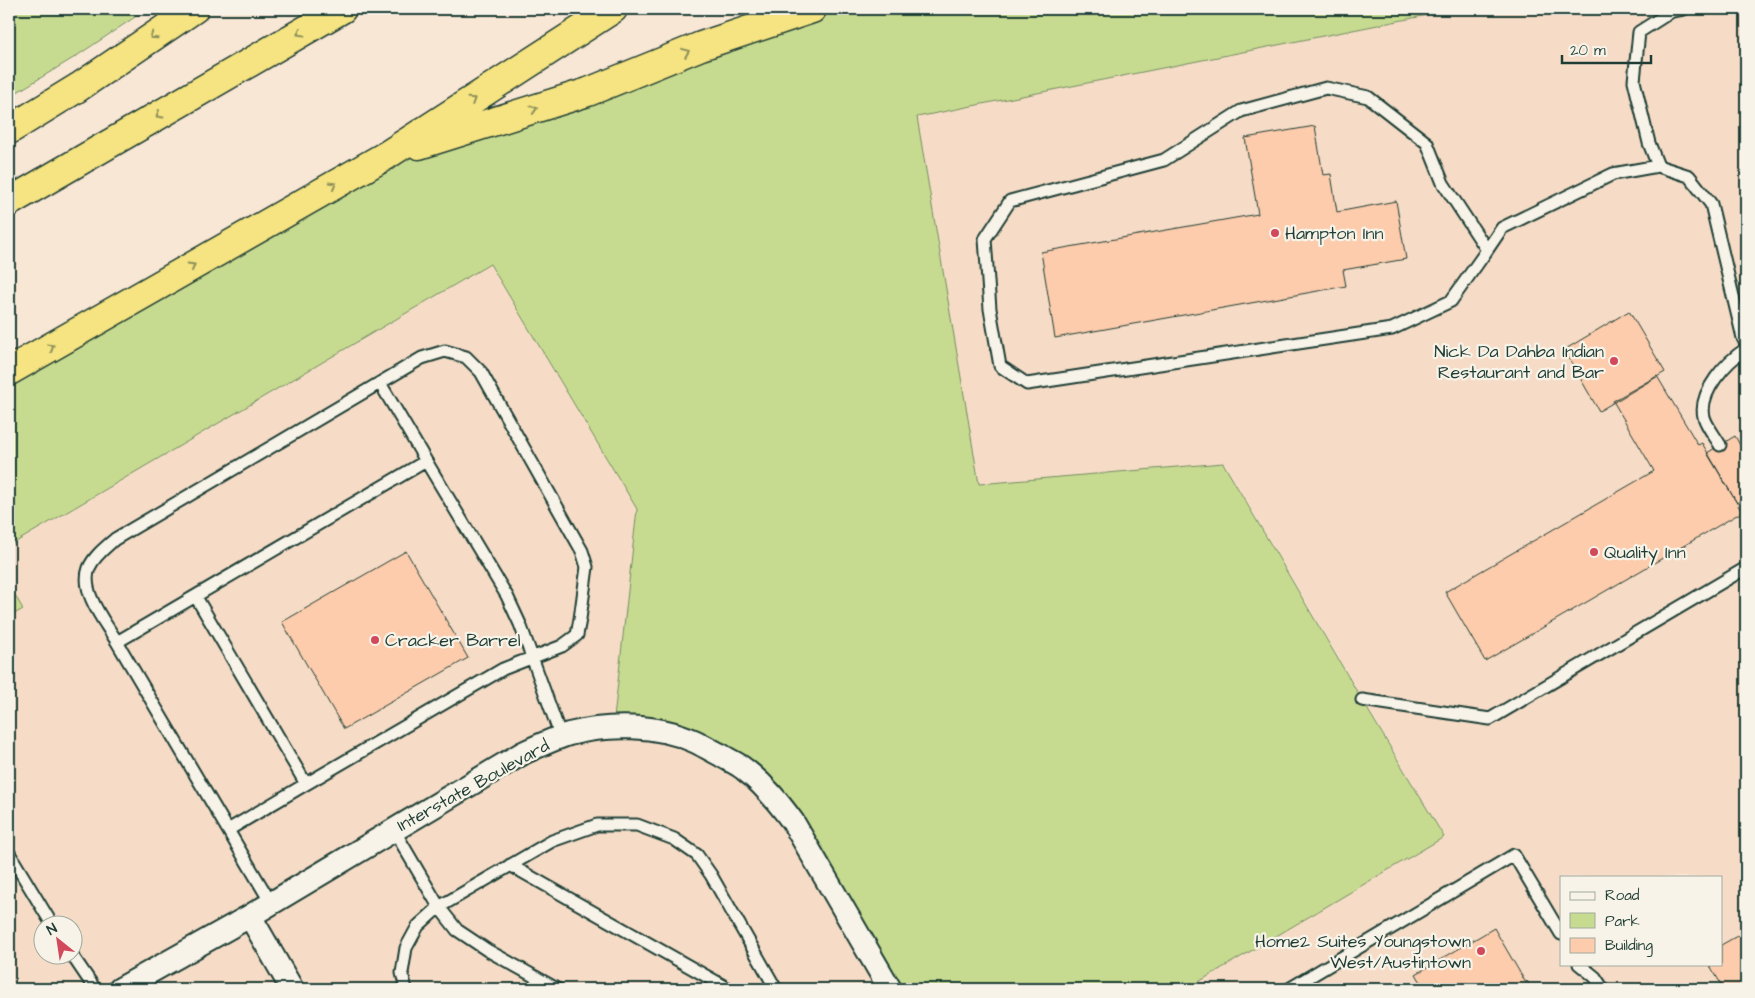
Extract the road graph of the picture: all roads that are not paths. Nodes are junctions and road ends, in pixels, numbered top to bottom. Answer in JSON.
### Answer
{"nodes":[{"id":1,"x":194,"y":9,"type":"edge"},
{"id":2,"x":342,"y":9,"type":"edge"},
{"id":3,"x":614,"y":9,"type":"edge"},
{"id":4,"x":812,"y":9,"type":"edge"},
{"id":5,"x":1684,"y":9,"type":"edge"},
{"id":6,"x":9,"y":130,"type":"edge"},
{"id":7,"x":387,"y":155,"type":"junction"},
{"id":8,"x":1658,"y":166,"type":"junction"},
{"id":9,"x":9,"y":202,"type":"edge"},
{"id":10,"x":1487,"y":250,"type":"junction"},
{"id":11,"x":1746,"y":344,"type":"edge"},
{"id":12,"x":1746,"y":349,"type":"edge"},
{"id":13,"x":9,"y":371,"type":"edge"},
{"id":14,"x":380,"y":383,"type":"junction"},
{"id":15,"x":1720,"y":445,"type":"dead end"},
{"id":16,"x":426,"y":461,"type":"junction"},
{"id":17,"x":1746,"y":568,"type":"edge"},
{"id":18,"x":196,"y":596,"type":"junction"},
{"id":19,"x":117,"y":642,"type":"junction"},
{"id":20,"x":532,"y":657,"type":"junction"},
{"id":21,"x":1362,"y":700,"type":"dead end"},
{"id":22,"x":561,"y":737,"type":"junction"},
{"id":23,"x":306,"y":784,"type":"junction"},
{"id":24,"x":228,"y":830,"type":"junction"},
{"id":25,"x":394,"y":830,"type":"junction"},
{"id":26,"x":9,"y":853,"type":"edge"},
{"id":27,"x":510,"y":865,"type":"junction"},
{"id":28,"x":271,"y":903,"type":"junction"},
{"id":29,"x":439,"y":907,"type":"junction"},
{"id":30,"x":47,"y":916,"type":"edge"},
{"id":31,"x":250,"y":916,"type":"junction"},
{"id":32,"x":1560,"y":932,"type":"edge"},
{"id":33,"x":79,"y":966,"type":"edge"},
{"id":34,"x":1582,"y":966,"type":"edge"},
{"id":35,"x":543,"y":986,"type":"edge"},
{"id":36,"x":95,"y":989,"type":"edge"},
{"id":37,"x":120,"y":989,"type":"edge"},
{"id":38,"x":292,"y":989,"type":"edge"},
{"id":39,"x":406,"y":989,"type":"edge"},
{"id":40,"x":557,"y":989,"type":"edge"},
{"id":41,"x":729,"y":989,"type":"edge"},
{"id":42,"x":776,"y":989,"type":"edge"},
{"id":43,"x":890,"y":989,"type":"edge"},
{"id":44,"x":1289,"y":989,"type":"edge"},
{"id":45,"x":1603,"y":989,"type":"edge"}],
"edges":[{"from":1,"to":6,"type":"highway","one_way":true},
{"from":2,"to":9,"type":"highway","one_way":true},
{"from":7,"to":3,"type":"highway","one_way":true},
{"from":7,"to":4,"type":"highway","one_way":true},
{"from":5,"to":8,"type":"lane"},
{"from":13,"to":7,"type":"highway","one_way":true},
{"from":8,"to":10,"type":"lane"},
{"from":8,"to":11,"type":"lane"},
{"from":10,"to":10,"type":"lane"},
{"from":12,"to":15,"type":"lane"},
{"from":14,"to":16,"type":"lane"},
{"from":14,"to":19,"type":"lane"},
{"from":14,"to":20,"type":"lane"},
{"from":16,"to":18,"type":"lane"},
{"from":16,"to":20,"type":"lane"},
{"from":17,"to":21,"type":"lane"},
{"from":18,"to":19,"type":"lane"},
{"from":18,"to":23,"type":"lane"},
{"from":19,"to":24,"type":"lane"},
{"from":20,"to":22,"type":"lane"},
{"from":20,"to":23,"type":"lane"},
{"from":22,"to":25,"type":"street","name":"Interstate Boulevard"},
{"from":22,"to":43,"type":"street","name":"Interstate Boulevard"},
{"from":23,"to":24,"type":"lane"},
{"from":24,"to":28,"type":"lane"},
{"from":25,"to":28,"type":"street","name":"Interstate Boulevard"},
{"from":25,"to":29,"type":"lane"},
{"from":26,"to":30,"type":"lane"},
{"from":27,"to":29,"type":"lane"},
{"from":27,"to":41,"type":"lane"},
{"from":27,"to":42,"type":"lane"},
{"from":28,"to":31,"type":"street","name":"Interstate Boulevard"},
{"from":29,"to":35,"type":"lane"},
{"from":29,"to":39,"type":"lane"},
{"from":31,"to":37,"type":"street","name":"Interstate Boulevard"},
{"from":31,"to":38,"type":"street"},
{"from":32,"to":44,"type":"lane"},
{"from":33,"to":36,"type":"lane"},
{"from":34,"to":45,"type":"lane"},
{"from":35,"to":40,"type":"lane"}]}
